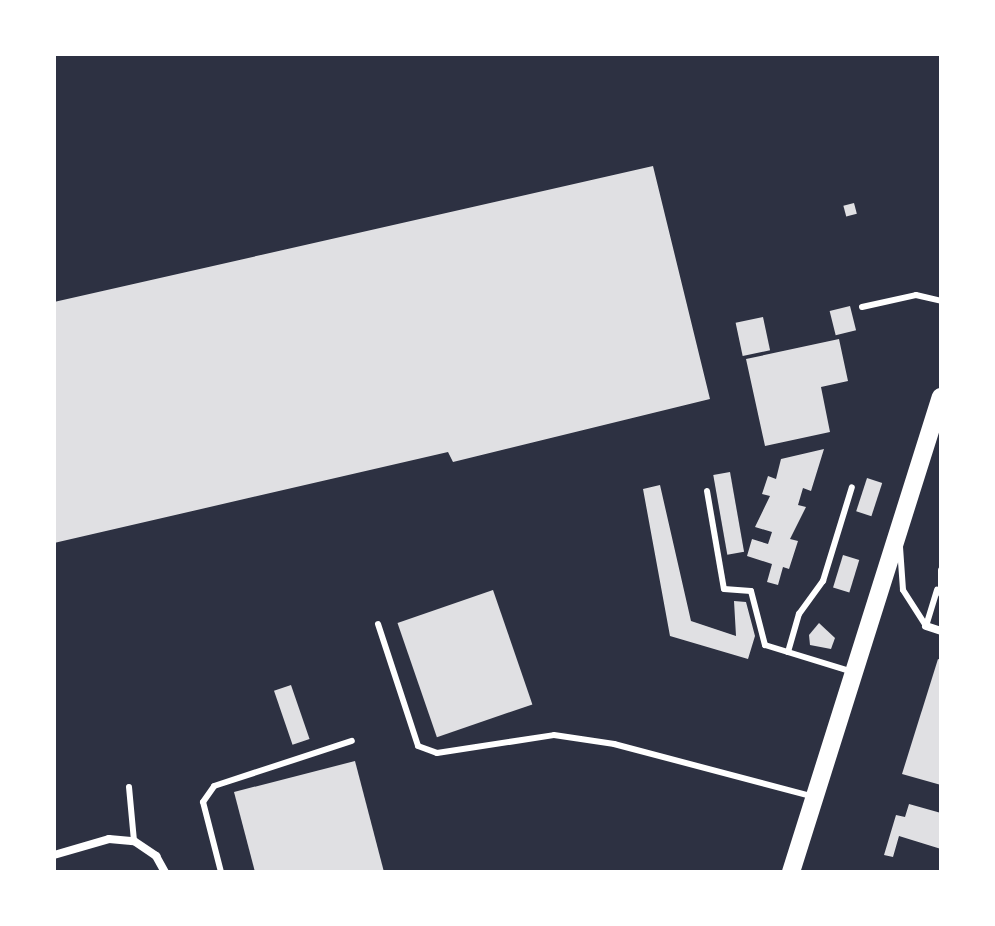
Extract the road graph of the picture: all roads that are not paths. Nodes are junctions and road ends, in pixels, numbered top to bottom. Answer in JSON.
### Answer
{"nodes":[{"id":1,"x":941,"y":301,"type":"edge"},
{"id":2,"x":862,"y":307,"type":"dead end"},
{"id":3,"x":941,"y":382,"type":"edge"},
{"id":4,"x":939,"y":402,"type":"edge"},
{"id":5,"x":852,"y":487,"type":"dead end"},
{"id":6,"x":707,"y":491,"type":"dead end"},
{"id":7,"x":899,"y":528,"type":"junction"},
{"id":8,"x":941,"y":570,"type":"edge"},
{"id":9,"x":939,"y":592,"type":"edge"},
{"id":10,"x":378,"y":624,"type":"dead end"},
{"id":11,"x":926,"y":626,"type":"junction"},
{"id":12,"x":941,"y":631,"type":"edge"},
{"id":13,"x":788,"y":652,"type":"junction"},
{"id":14,"x":853,"y":672,"type":"junction"},
{"id":15,"x":352,"y":741,"type":"dead end"},
{"id":16,"x":129,"y":787,"type":"dead end"},
{"id":17,"x":815,"y":797,"type":"junction"},
{"id":18,"x":134,"y":841,"type":"junction"},
{"id":19,"x":54,"y":855,"type":"edge"},
{"id":20,"x":165,"y":872,"type":"edge"},
{"id":21,"x":221,"y":872,"type":"edge"},
{"id":22,"x":791,"y":872,"type":"edge"}],
"edges":[{"from":1,"to":2,"type":"lane"},
{"from":3,"to":4,"type":"main road"},
{"from":4,"to":7,"type":"main road"},
{"from":5,"to":13,"type":"lane"},
{"from":6,"to":13,"type":"lane"},
{"from":7,"to":11,"type":"lane"},
{"from":7,"to":14,"type":"main road"},
{"from":8,"to":9,"type":"lane"},
{"from":9,"to":11,"type":"lane"},
{"from":10,"to":17,"type":"lane"},
{"from":11,"to":12,"type":"street"},
{"from":13,"to":14,"type":"lane"},
{"from":14,"to":17,"type":"main road"},
{"from":15,"to":21,"type":"lane"},
{"from":16,"to":18,"type":"lane"},
{"from":17,"to":22,"type":"main road"},
{"from":18,"to":19,"type":"street"},
{"from":18,"to":20,"type":"street"}]}
